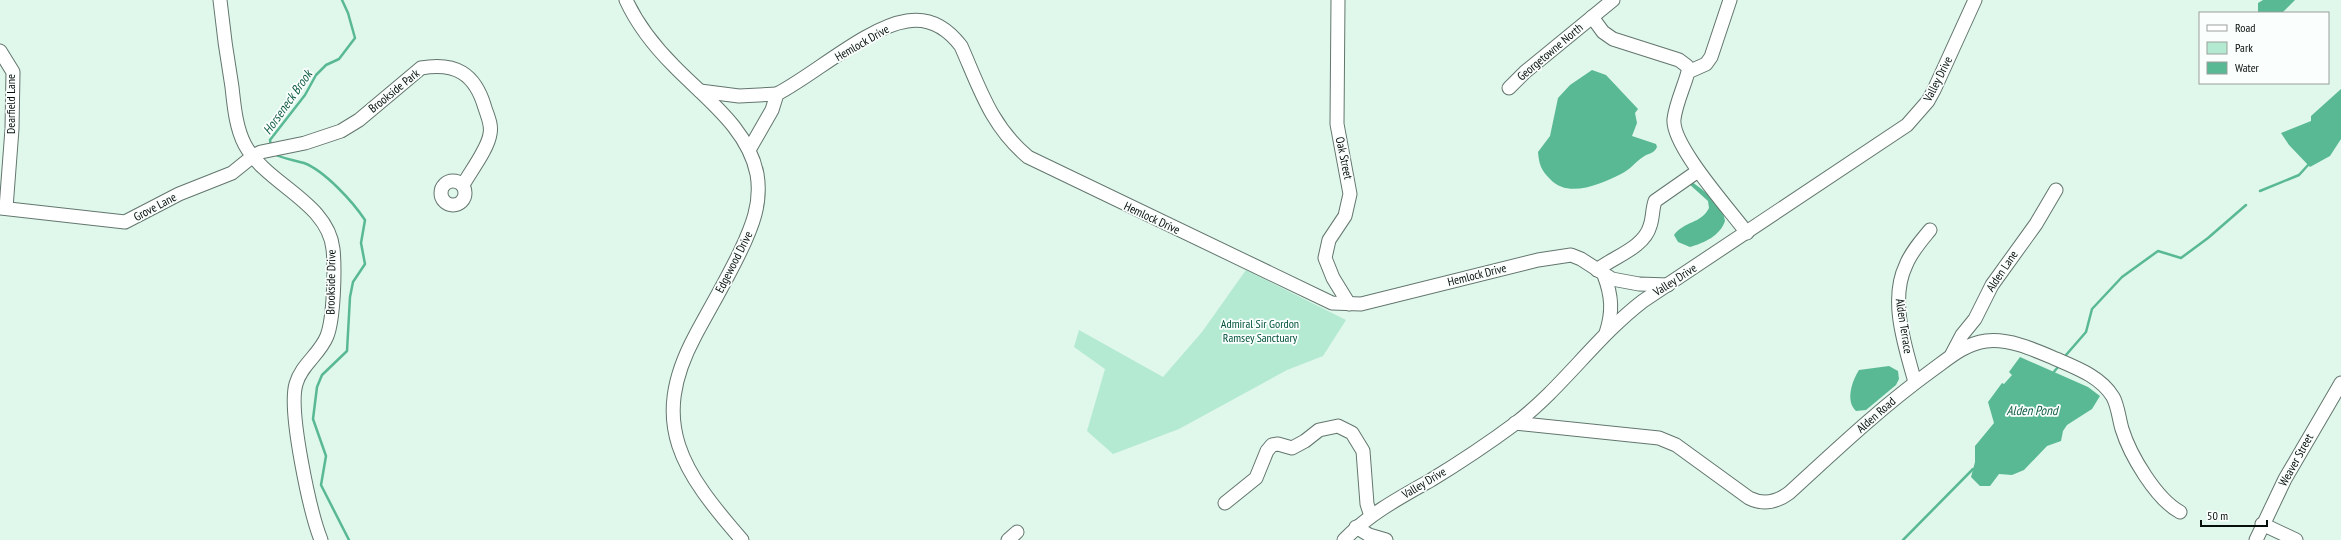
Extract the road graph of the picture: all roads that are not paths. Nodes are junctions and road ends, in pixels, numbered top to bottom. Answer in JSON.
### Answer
{"nodes":[{"id":1,"x":220,"y":0,"type":"edge"},
{"id":2,"x":626,"y":0,"type":"edge"},
{"id":3,"x":1338,"y":0,"type":"edge"},
{"id":4,"x":1613,"y":0,"type":"edge"},
{"id":5,"x":1730,"y":0,"type":"edge"},
{"id":6,"x":1975,"y":0,"type":"edge"},
{"id":7,"x":1592,"y":17,"type":"junction"},
{"id":8,"x":0,"y":51,"type":"edge"},
{"id":9,"x":1689,"y":71,"type":"junction"},
{"id":10,"x":1510,"y":88,"type":"dead end"},
{"id":11,"x":700,"y":91,"type":"junction"},
{"id":12,"x":777,"y":94,"type":"junction"},
{"id":13,"x":749,"y":150,"type":"junction"},
{"id":14,"x":257,"y":154,"type":"junction"},
{"id":15,"x":1698,"y":171,"type":"junction"},
{"id":16,"x":463,"y":185,"type":"dead end"},
{"id":17,"x":2056,"y":190,"type":"dead end"},
{"id":18,"x":3,"y":208,"type":"edge"},
{"id":19,"x":1930,"y":230,"type":"dead end"},
{"id":20,"x":1747,"y":233,"type":"junction"},
{"id":21,"x":1601,"y":273,"type":"junction"},
{"id":22,"x":1668,"y":285,"type":"junction"},
{"id":23,"x":1349,"y":304,"type":"junction"},
{"id":24,"x":1605,"y":334,"type":"junction"},
{"id":25,"x":1952,"y":354,"type":"junction"},
{"id":26,"x":1915,"y":382,"type":"junction"},
{"id":27,"x":2341,"y":383,"type":"edge"},
{"id":28,"x":1515,"y":423,"type":"junction"},
{"id":29,"x":1225,"y":503,"type":"dead end"},
{"id":30,"x":2180,"y":512,"type":"dead end"},
{"id":31,"x":1371,"y":516,"type":"junction"},
{"id":32,"x":2262,"y":524,"type":"junction"},
{"id":33,"x":1356,"y":527,"type":"junction"},
{"id":34,"x":321,"y":540,"type":"edge"},
{"id":35,"x":742,"y":540,"type":"edge"},
{"id":36,"x":1344,"y":540,"type":"edge"},
{"id":37,"x":1386,"y":540,"type":"edge"},
{"id":38,"x":2256,"y":540,"type":"edge"},
{"id":39,"x":2296,"y":540,"type":"edge"}],
"edges":[{"from":1,"to":14,"type":"street","name":"Brookside Drive"},
{"from":2,"to":11,"type":"street","name":"Edgewood Drive"},
{"from":3,"to":23,"type":"street","name":"Oak Street"},
{"from":4,"to":7,"type":"street","name":"Georgetowne North"},
{"from":5,"to":9,"type":"street"},
{"from":6,"to":20,"type":"street","name":"Valley Drive"},
{"from":7,"to":9,"type":"street","name":"Georgetowne North"},
{"from":7,"to":10,"type":"street","name":"Georgetowne North"},
{"from":8,"to":18,"type":"street","name":"Dearfield Lane"},
{"from":9,"to":15,"type":"street"},
{"from":11,"to":12,"type":"street","name":"Hemlock Drive"},
{"from":11,"to":13,"type":"street","name":"Edgewood Drive"},
{"from":12,"to":13,"type":"street"},
{"from":12,"to":23,"type":"street","name":"Hemlock Drive"},
{"from":13,"to":35,"type":"street","name":"Edgewood Drive"},
{"from":14,"to":16,"type":"street","name":"Brookside Park"},
{"from":14,"to":18,"type":"street","name":"Grove Lane"},
{"from":14,"to":34,"type":"street","name":"Brookside Drive"},
{"from":15,"to":20,"type":"street"},
{"from":15,"to":21,"type":"street"},
{"from":17,"to":25,"type":"street","name":"Alden Lane"},
{"from":19,"to":26,"type":"street","name":"Alden Terrace"},
{"from":20,"to":22,"type":"street","name":"Valley Drive"},
{"from":21,"to":22,"type":"street","name":"Hemlock Drive"},
{"from":21,"to":23,"type":"street","name":"Hemlock Drive"},
{"from":21,"to":24,"type":"street"},
{"from":22,"to":24,"type":"street","name":"Valley Drive"},
{"from":24,"to":28,"type":"street","name":"Valley Drive"},
{"from":25,"to":26,"type":"street","name":"Alden Road"},
{"from":25,"to":30,"type":"street","name":"Alden Road"},
{"from":26,"to":28,"type":"street","name":"Alden Road"},
{"from":27,"to":32,"type":"street","name":"Weaver Street"},
{"from":28,"to":31,"type":"street","name":"Valley Drive"},
{"from":29,"to":31,"type":"street"},
{"from":31,"to":33,"type":"street","name":"Valley Drive"},
{"from":32,"to":38,"type":"street","name":"Weaver Street"},
{"from":32,"to":39,"type":"street"},
{"from":33,"to":36,"type":"street","name":"Valley Drive"},
{"from":33,"to":37,"type":"street"}]}
